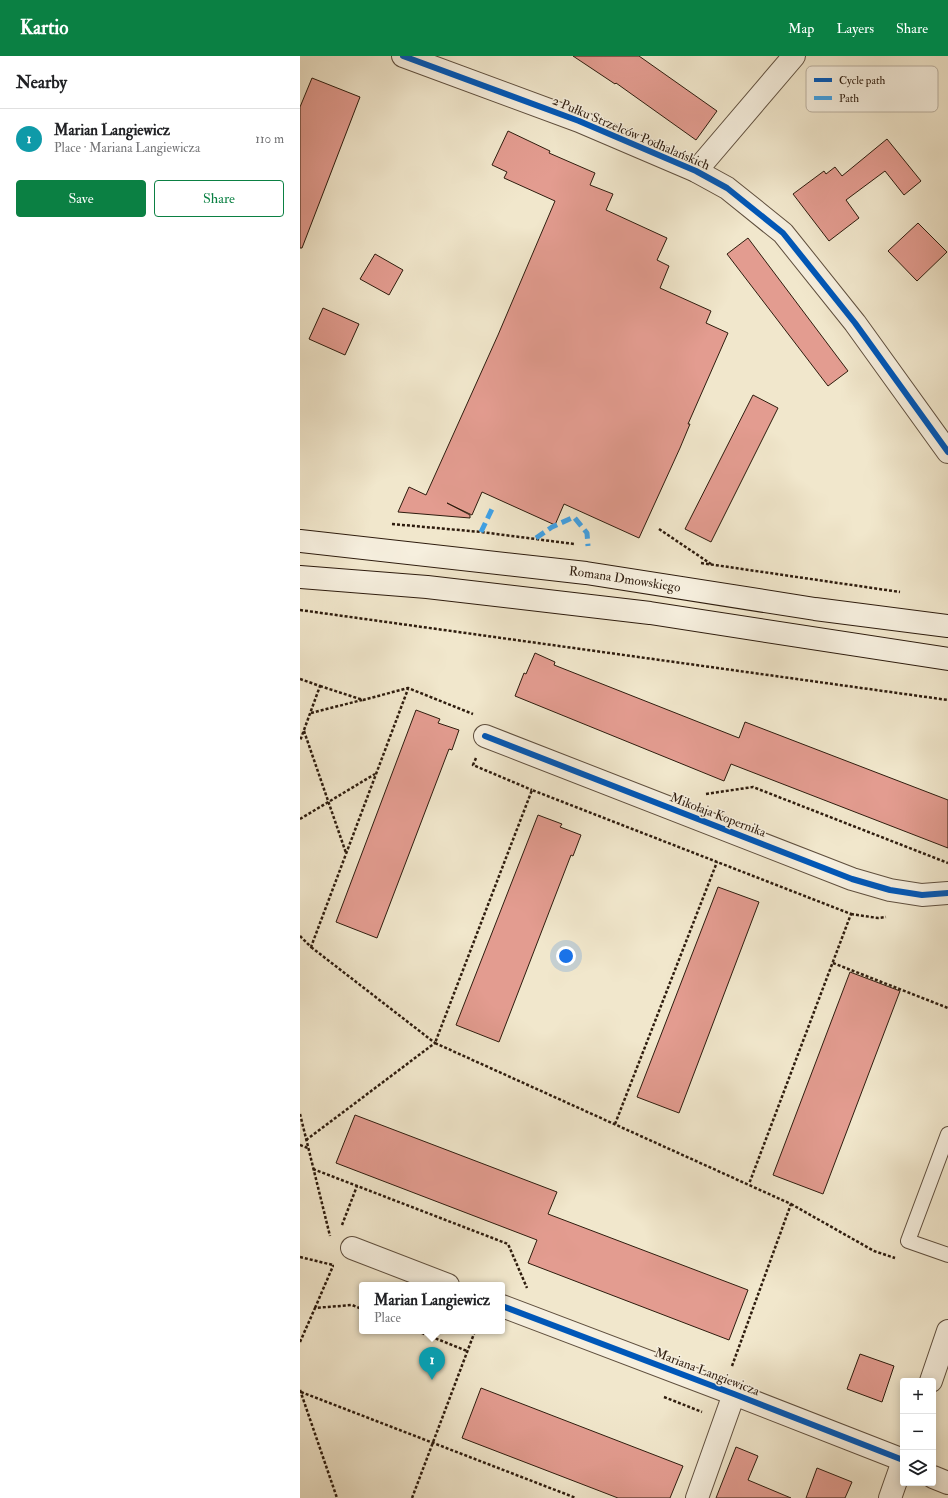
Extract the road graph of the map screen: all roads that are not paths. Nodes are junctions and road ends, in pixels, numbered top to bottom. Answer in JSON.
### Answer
{"nodes":[{"id":1,"x":403,"y":56,"type":"edge"},
{"id":2,"x":794,"y":56,"type":"edge"},
{"id":3,"x":696,"y":171,"type":"junction"},
{"id":4,"x":948,"y":452,"type":"edge"},
{"id":5,"x":300,"y":541,"type":"edge"},
{"id":6,"x":300,"y":577,"type":"edge"},
{"id":7,"x":948,"y":626,"type":"edge"},
{"id":8,"x":948,"y":659,"type":"edge"},
{"id":9,"x":485,"y":736,"type":"dead end"},
{"id":10,"x":948,"y":893,"type":"edge"},
{"id":11,"x":948,"y":1134,"type":"edge"},
{"id":12,"x":342,"y":1246,"type":"road end"},
{"id":13,"x":948,"y":1255,"type":"edge"},
{"id":14,"x":440,"y":1282,"type":"edge"},
{"id":15,"x":505,"y":1307,"type":"edge"},
{"id":16,"x":948,"y":1331,"type":"edge"},
{"id":17,"x":932,"y":1378,"type":"edge"},
{"id":18,"x":728,"y":1392,"type":"junction"},
{"id":19,"x":900,"y":1460,"type":"edge"},
{"id":20,"x":900,"y":1470,"type":"edge"},
{"id":21,"x":936,"y":1478,"type":"edge"},
{"id":22,"x":948,"y":1483,"type":"edge"},
{"id":23,"x":697,"y":1498,"type":"edge"},
{"id":24,"x":890,"y":1498,"type":"edge"}],
"edges":[{"from":1,"to":3,"type":"street","name":"2 Pułku Strzelców Podhalańskich"},
{"from":2,"to":3,"type":"street"},
{"from":3,"to":4,"type":"street","name":"2 Pułku Strzelców Podhalańskich"},
{"from":5,"to":7,"type":"street","name":"Romana Dmowskiego"},
{"from":6,"to":8,"type":"street"},
{"from":9,"to":10,"type":"street","name":"Mikołaja Kopernika"},
{"from":11,"to":13,"type":"lane"},
{"from":12,"to":14,"type":"street"},
{"from":15,"to":18,"type":"street","name":"Mariana Langiewicza"},
{"from":16,"to":17,"type":"street"},
{"from":18,"to":19,"type":"street","name":"Mariana Langiewicza"},
{"from":18,"to":23,"type":"street","name":"Mariana Langiewicza"},
{"from":20,"to":24,"type":"street"},
{"from":21,"to":22,"type":"street"}]}
